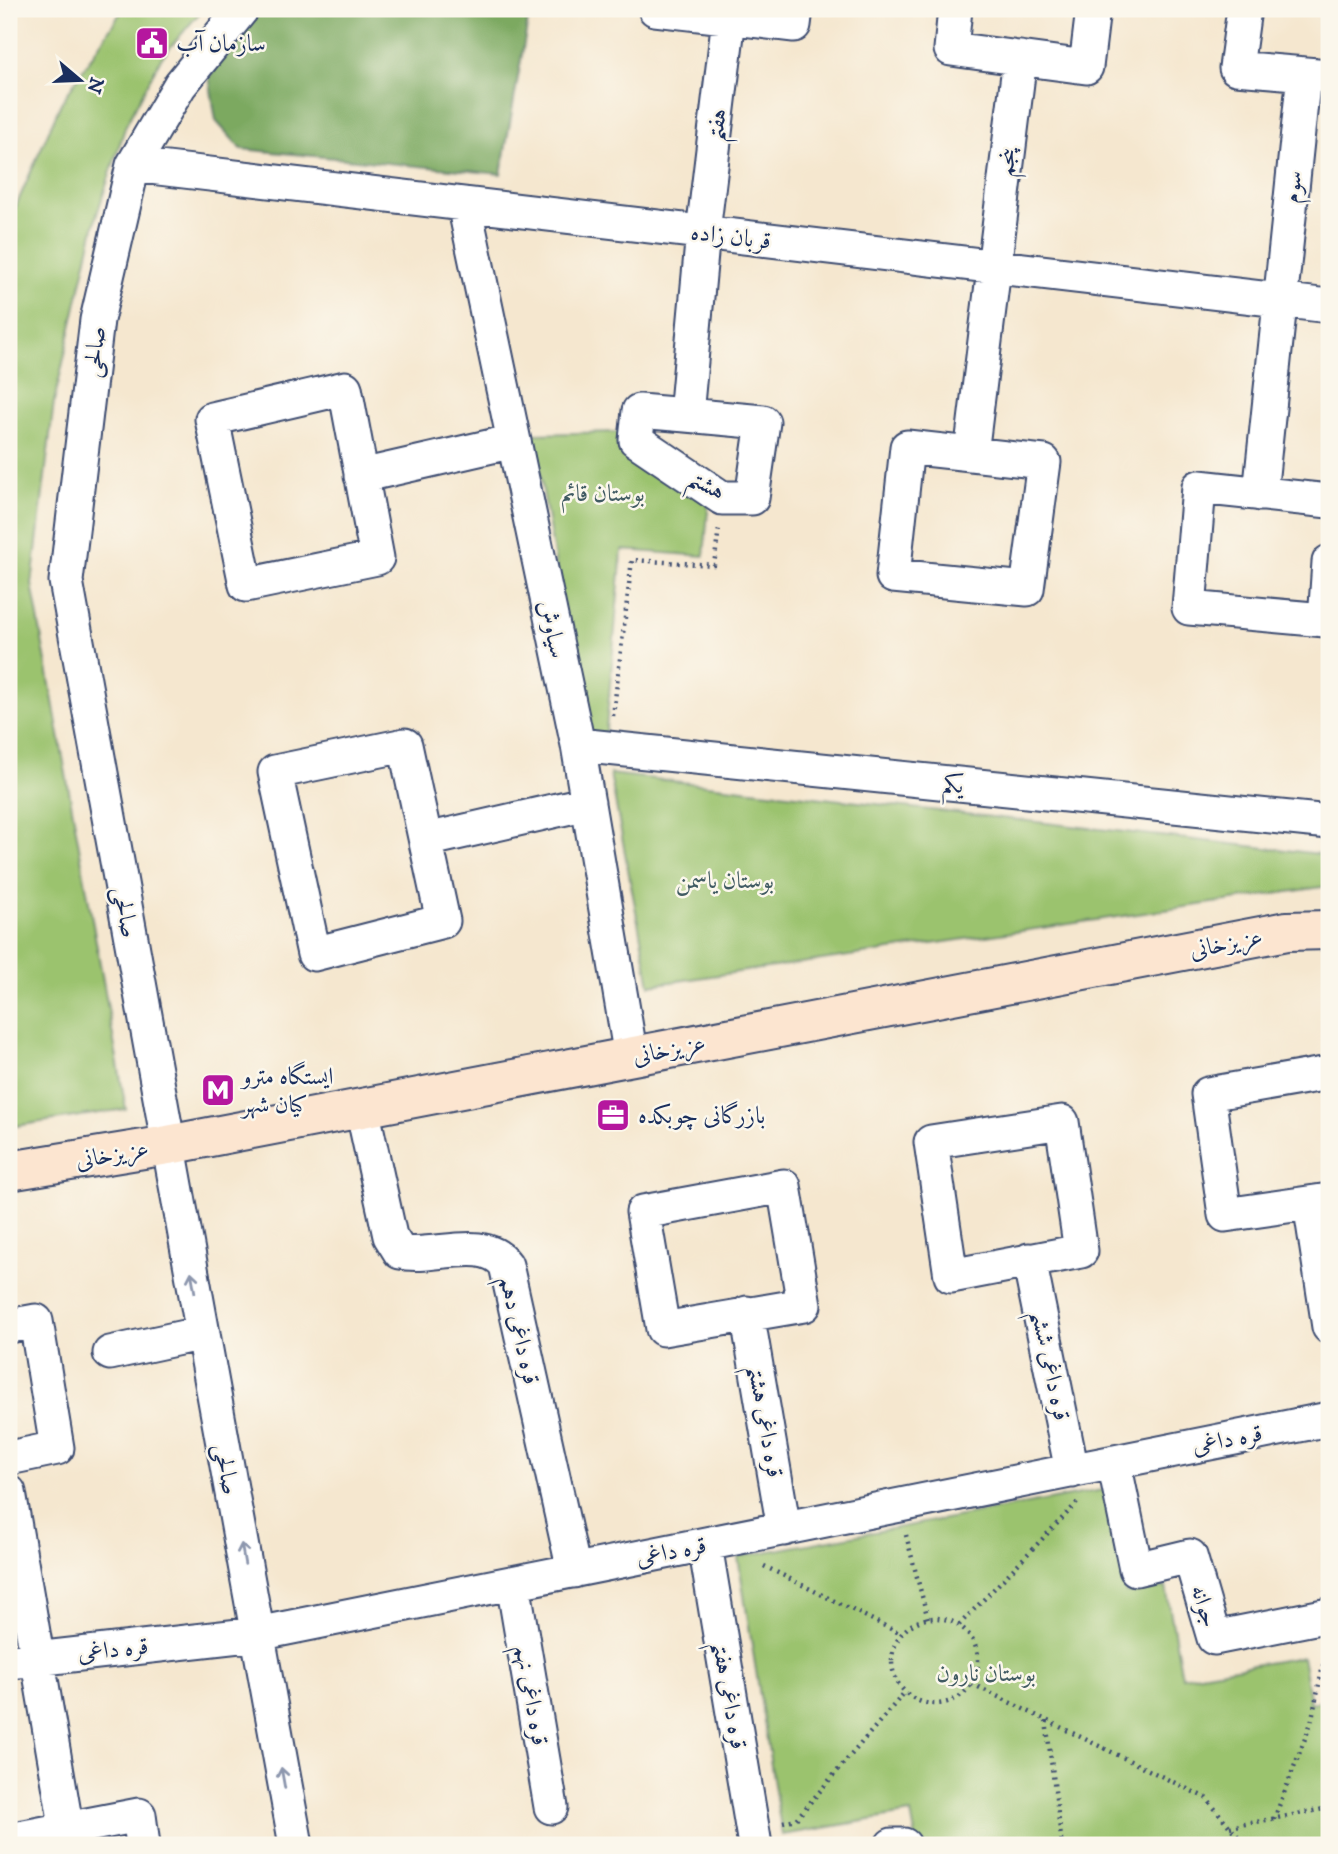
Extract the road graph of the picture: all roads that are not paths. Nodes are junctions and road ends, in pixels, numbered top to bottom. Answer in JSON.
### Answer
{"nodes":[{"id":1,"x":242,"y":9,"type":"edge"},
{"id":2,"x":656,"y":9,"type":"edge"},
{"id":3,"x":796,"y":9,"type":"edge"},
{"id":4,"x":955,"y":9,"type":"edge"},
{"id":5,"x":1093,"y":9,"type":"edge"},
{"id":6,"x":1244,"y":9,"type":"edge"},
{"id":7,"x":729,"y":18,"type":"junction"},
{"id":8,"x":1020,"y":58,"type":"junction"},
{"id":9,"x":1317,"y":75,"type":"edge"},
{"id":10,"x":133,"y":165,"type":"junction"},
{"id":11,"x":464,"y":204,"type":"junction"},
{"id":12,"x":703,"y":232,"type":"junction"},
{"id":13,"x":992,"y":267,"type":"junction"},
{"id":14,"x":1279,"y":300,"type":"junction"},
{"id":15,"x":1329,"y":306,"type":"edge"},
{"id":16,"x":686,"y":415,"type":"junction"},
{"id":17,"x":514,"y":441,"type":"junction"},
{"id":18,"x":971,"y":454,"type":"junction"},
{"id":19,"x":361,"y":476,"type":"junction"},
{"id":20,"x":1260,"y":494,"type":"junction"},
{"id":21,"x":1329,"y":501,"type":"edge"},
{"id":22,"x":1329,"y":562,"type":"edge"},
{"id":23,"x":594,"y":747,"type":"junction"},
{"id":24,"x":588,"y":803,"type":"junction"},
{"id":25,"x":1329,"y":822,"type":"edge"},
{"id":26,"x":426,"y":840,"type":"junction"},
{"id":27,"x":1329,"y":930,"type":"edge"},
{"id":28,"x":631,"y":1056,"type":"junction"},
{"id":29,"x":1329,"y":1073,"type":"edge"},
{"id":30,"x":362,"y":1108,"type":"junction"},
{"id":31,"x":168,"y":1144,"type":"junction"},
{"id":32,"x":9,"y":1171,"type":"edge"},
{"id":33,"x":1320,"y":1202,"type":"edge"},
{"id":34,"x":1029,"y":1260,"type":"junction"},
{"id":35,"x":747,"y":1313,"type":"junction"},
{"id":36,"x":9,"y":1326,"type":"edge"},
{"id":37,"x":1329,"y":1327,"type":"edge"},
{"id":38,"x":203,"y":1333,"type":"junction"},
{"id":39,"x":110,"y":1353,"type":"dead end"},
{"id":40,"x":1329,"y":1419,"type":"edge"},
{"id":41,"x":9,"y":1458,"type":"edge"},
{"id":42,"x":1114,"y":1462,"type":"junction"},
{"id":43,"x":1072,"y":1471,"type":"junction"},
{"id":44,"x":9,"y":1492,"type":"edge"},
{"id":45,"x":784,"y":1529,"type":"junction"},
{"id":46,"x":705,"y":1545,"type":"junction"},
{"id":47,"x":574,"y":1571,"type":"junction"},
{"id":48,"x":513,"y":1583,"type":"junction"},
{"id":49,"x":1329,"y":1615,"type":"edge"},
{"id":50,"x":257,"y":1634,"type":"junction"},
{"id":51,"x":22,"y":1659,"type":"edge"},
{"id":52,"x":551,"y":1807,"type":"dead end"},
{"id":53,"x":67,"y":1831,"type":"junction"},
{"id":54,"x":754,"y":1836,"type":"edge"},
{"id":55,"x":9,"y":1840,"type":"edge"},
{"id":56,"x":144,"y":1845,"type":"edge"},
{"id":57,"x":296,"y":1845,"type":"edge"},
{"id":58,"x":892,"y":1845,"type":"edge"},
{"id":59,"x":904,"y":1845,"type":"edge"}],
"edges":[{"from":1,"to":10,"type":"street","name":"صالحی"},
{"from":2,"to":7,"type":"street"},
{"from":3,"to":7,"type":"street"},
{"from":4,"to":8,"type":"street"},
{"from":5,"to":8,"type":"street"},
{"from":6,"to":9,"type":"street"},
{"from":7,"to":12,"type":"street","name":"هفتم"},
{"from":8,"to":13,"type":"street","name":"پنجم"},
{"from":9,"to":14,"type":"street","name":"سوم"},
{"from":10,"to":11,"type":"street","name":"قربان زاده"},
{"from":10,"to":31,"type":"street","name":"صالحی"},
{"from":11,"to":12,"type":"street","name":"قربان زاده"},
{"from":11,"to":17,"type":"street","name":"سیاوش"},
{"from":12,"to":13,"type":"street","name":"قربان زاده"},
{"from":12,"to":16,"type":"street"},
{"from":13,"to":14,"type":"street","name":"قربان زاده"},
{"from":13,"to":18,"type":"street","name":"پنجم"},
{"from":14,"to":15,"type":"street","name":"قربان زاده"},
{"from":14,"to":20,"type":"street","name":"سوم"},
{"from":16,"to":16,"type":"street","name":"هشتم"},
{"from":17,"to":19,"type":"street"},
{"from":17,"to":23,"type":"street","name":"سیاوش"},
{"from":18,"to":18,"type":"street"},
{"from":19,"to":19,"type":"street"},
{"from":20,"to":21,"type":"street"},
{"from":20,"to":22,"type":"street"},
{"from":23,"to":24,"type":"street","name":"سیاوش"},
{"from":23,"to":25,"type":"street","name":"یکم"},
{"from":24,"to":26,"type":"street"},
{"from":24,"to":28,"type":"street","name":"سیاوش"},
{"from":26,"to":26,"type":"street"},
{"from":27,"to":28,"type":"main road","name":"عزیزخانی"},
{"from":28,"to":30,"type":"main road","name":"عزیزخانی"},
{"from":29,"to":33,"type":"street"},
{"from":30,"to":31,"type":"main road","name":"عزیزخانی"},
{"from":30,"to":47,"type":"street","name":"قره داغی دهم"},
{"from":31,"to":32,"type":"main road","name":"عزیزخانی"},
{"from":38,"to":31,"type":"street","name":"صالحی","one_way":true},
{"from":33,"to":37,"type":"street"},
{"from":34,"to":34,"type":"street"},
{"from":34,"to":43,"type":"street","name":"قره داغی ششم"},
{"from":35,"to":35,"type":"street"},
{"from":35,"to":45,"type":"street","name":"قره داغی هشتم"},
{"from":36,"to":41,"type":"street"},
{"from":38,"to":39,"type":"street"},
{"from":50,"to":38,"type":"street","name":"صالحی","one_way":true},
{"from":40,"to":42,"type":"street","name":"قره داغی"},
{"from":42,"to":43,"type":"street","name":"قره داغی"},
{"from":42,"to":49,"type":"street","name":"جوانه"},
{"from":43,"to":45,"type":"street","name":"قره داغی"},
{"from":44,"to":51,"type":"street"},
{"from":45,"to":46,"type":"street","name":"قره داغی"},
{"from":46,"to":47,"type":"street","name":"قره داغی"},
{"from":46,"to":54,"type":"street","name":"قره داغی هفتم"},
{"from":47,"to":48,"type":"street","name":"قره داغی"},
{"from":48,"to":50,"type":"street","name":"قره داغی"},
{"from":48,"to":52,"type":"street","name":"قره داغی نهم"},
{"from":50,"to":51,"type":"street","name":"قره داغی"},
{"from":57,"to":50,"type":"street","name":"صالحی","one_way":true},
{"from":51,"to":53,"type":"street"},
{"from":53,"to":55,"type":"street"},
{"from":53,"to":56,"type":"street"},
{"from":58,"to":59,"type":"street"}]}
